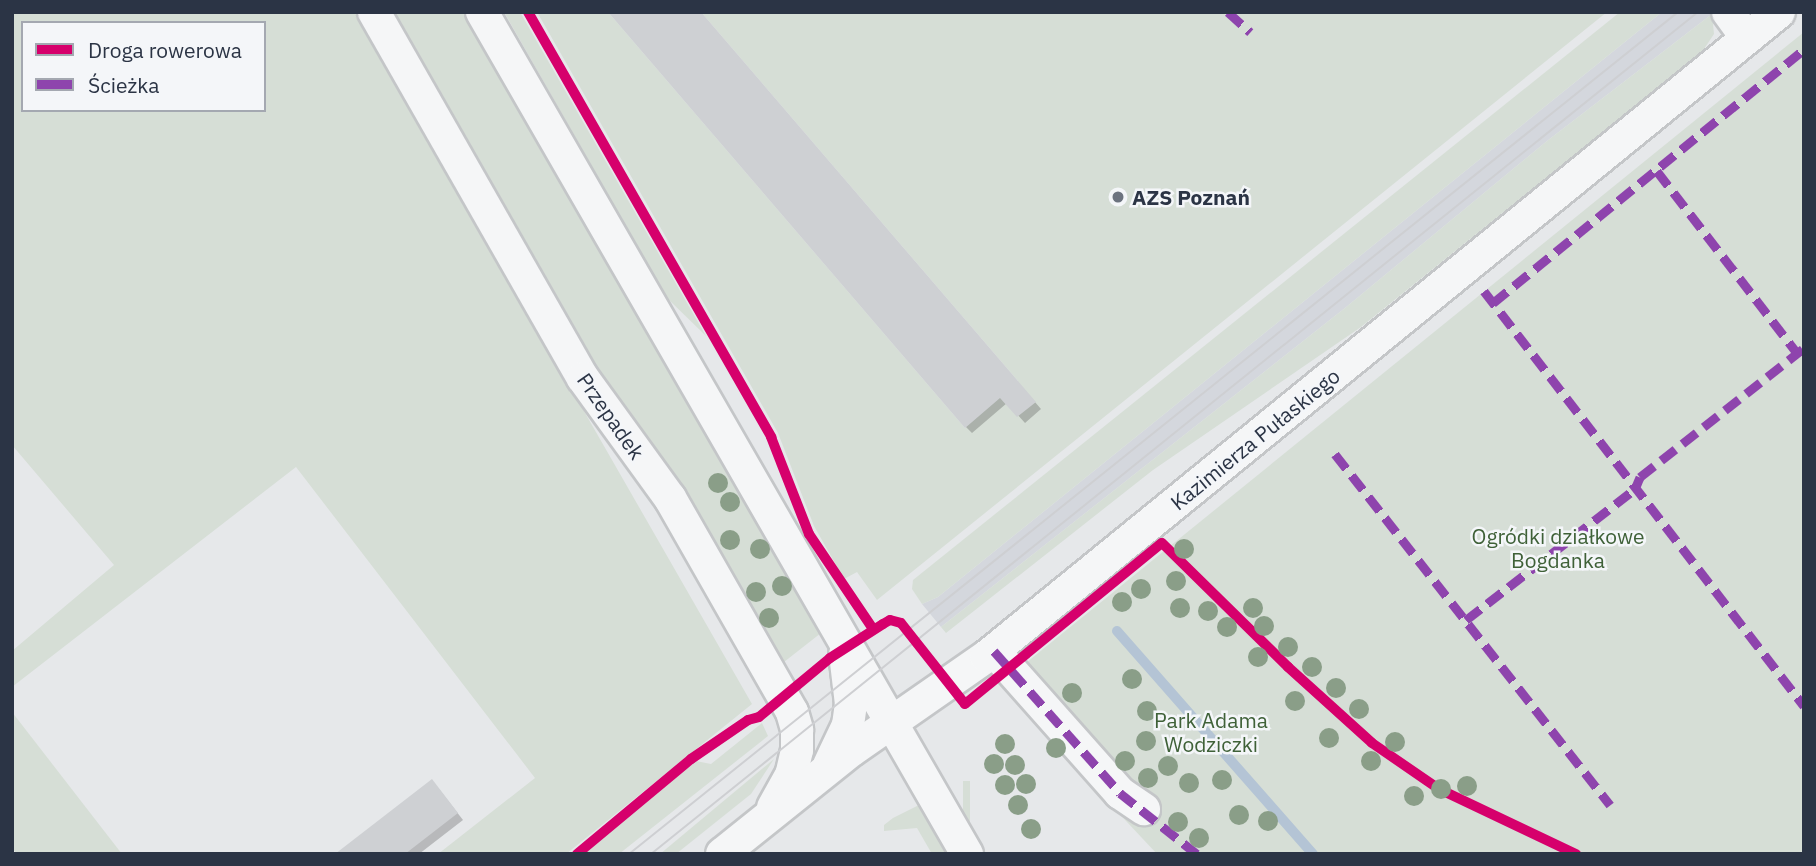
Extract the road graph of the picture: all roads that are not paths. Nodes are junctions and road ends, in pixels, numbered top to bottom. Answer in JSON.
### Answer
{"nodes":[{"id":1,"x":374,"y":12,"type":"edge"},
{"id":2,"x":482,"y":12,"type":"edge"},
{"id":3,"x":1728,"y":12,"type":"edge"},
{"id":4,"x":1779,"y":12,"type":"edge"},
{"id":5,"x":1747,"y":38,"type":"junction"},
{"id":6,"x":841,"y":636,"type":"junction"},
{"id":7,"x":994,"y":651,"type":"junction"},
{"id":8,"x":891,"y":722,"type":"junction"},
{"id":9,"x":825,"y":771,"type":"junction"},
{"id":10,"x":1144,"y":809,"type":"dead end"},
{"id":11,"x":761,"y":822,"type":"junction"},
{"id":12,"x":722,"y":854,"type":"edge"},
{"id":13,"x":967,"y":854,"type":"edge"}],
"edges":[{"from":1,"to":11,"type":"street","name":"Przepadek"},
{"from":2,"to":6,"type":"street"},
{"from":3,"to":5,"type":"street"},
{"from":4,"to":5,"type":"street","name":"Kazimierza Pułaskiego"},
{"from":5,"to":7,"type":"street","name":"Kazimierza Pułaskiego"},
{"from":6,"to":8,"type":"street"},
{"from":6,"to":9,"type":"street"},
{"from":7,"to":8,"type":"street","name":"Kazimierza Pułaskiego"},
{"from":7,"to":10,"type":"street"},
{"from":8,"to":9,"type":"street","name":"Kazimierza Pułaskiego"},
{"from":8,"to":13,"type":"street"},
{"from":9,"to":11,"type":"street","name":"Kazimierza Pułaskiego"},
{"from":11,"to":12,"type":"street","name":"Kazimierza Pułaskiego"}]}
